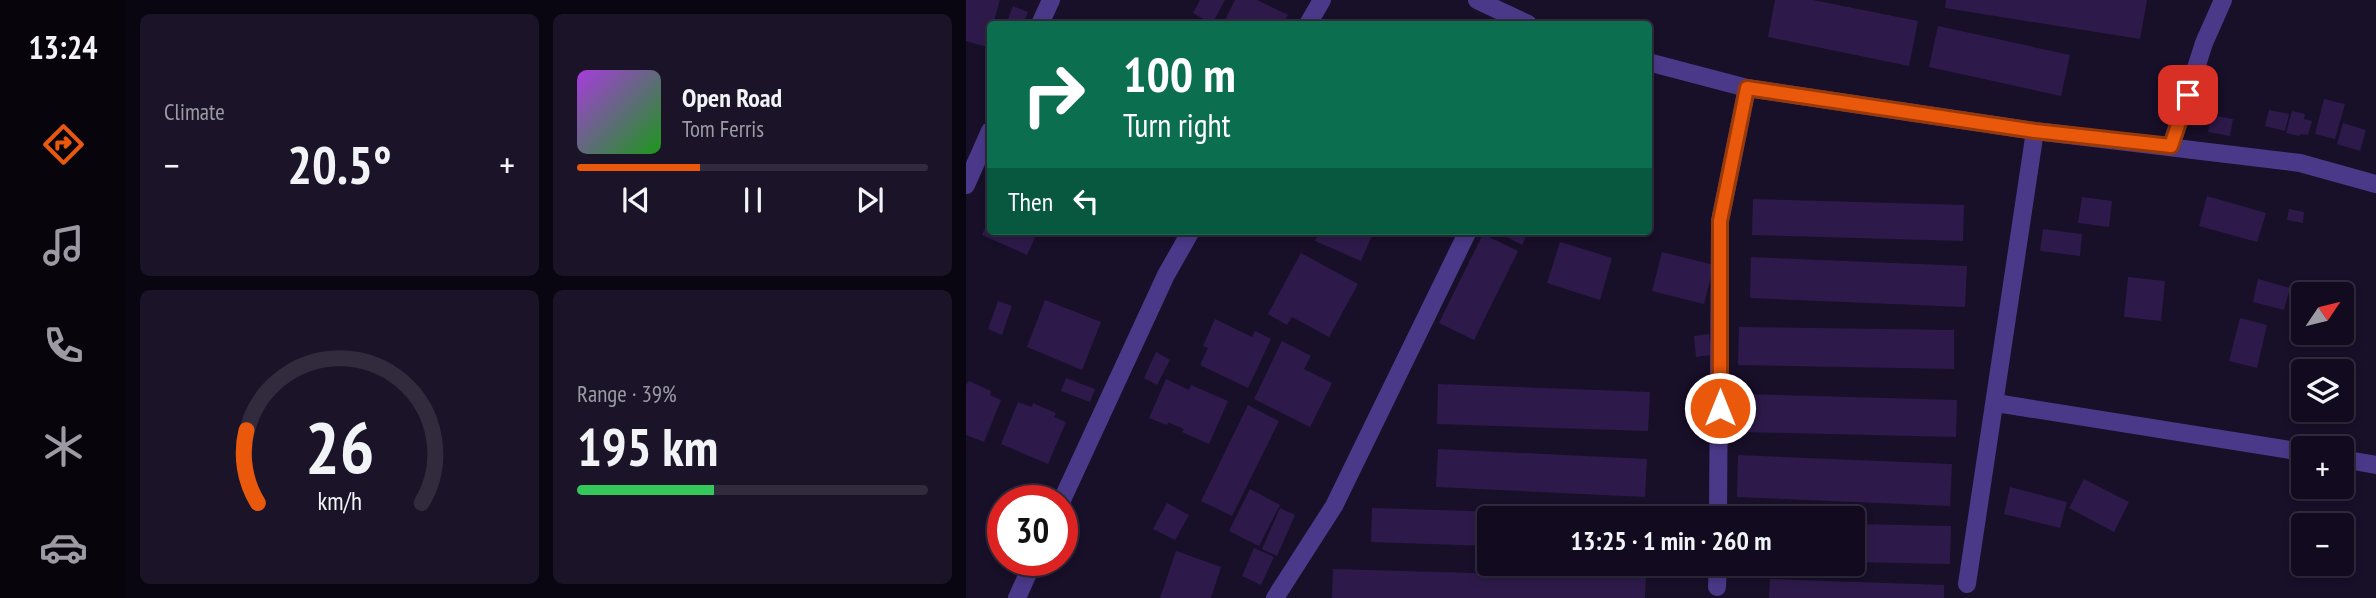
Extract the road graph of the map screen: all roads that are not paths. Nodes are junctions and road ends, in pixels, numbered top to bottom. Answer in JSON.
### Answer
{"nodes":[{"id":1,"x":1051,"y":0,"type":"edge"},
{"id":2,"x":1322,"y":0,"type":"edge"},
{"id":3,"x":1477,"y":0,"type":"edge"},
{"id":4,"x":2223,"y":0,"type":"edge"},
{"id":5,"x":1041,"y":21,"type":"edge"},
{"id":6,"x":1310,"y":21,"type":"edge"},
{"id":7,"x":1522,"y":21,"type":"edge"},
{"id":8,"x":1652,"y":63,"type":"edge"},
{"id":9,"x":1747,"y":88,"type":"junction"},
{"id":10,"x":2035,"y":131,"type":"junction"},
{"id":11,"x":987,"y":138,"type":"edge"},
{"id":12,"x":2171,"y":146,"type":"junction"},
{"id":13,"x":966,"y":184,"type":"edge"},
{"id":14,"x":2376,"y":184,"type":"edge"},
{"id":15,"x":1189,"y":235,"type":"edge"},
{"id":16,"x":1466,"y":235,"type":"edge"},
{"id":17,"x":1996,"y":403,"type":"junction"},
{"id":18,"x":2291,"y":450,"type":"edge"},
{"id":19,"x":2354,"y":461,"type":"edge"},
{"id":20,"x":2376,"y":465,"type":"edge"},
{"id":21,"x":1069,"y":485,"type":"edge"},
{"id":22,"x":1718,"y":506,"type":"edge"},
{"id":23,"x":1027,"y":576,"type":"edge"},
{"id":24,"x":1717,"y":576,"type":"edge"},
{"id":25,"x":1967,"y":584,"type":"dead end"},
{"id":26,"x":1717,"y":587,"type":"dead end"},
{"id":27,"x":1017,"y":598,"type":"edge"},
{"id":28,"x":1275,"y":598,"type":"edge"}],
"edges":[{"from":1,"to":5,"type":"street"},
{"from":2,"to":6,"type":"street"},
{"from":3,"to":7,"type":"street"},
{"from":4,"to":12,"type":"street"},
{"from":8,"to":9,"type":"street"},
{"from":9,"to":10,"type":"street"},
{"from":9,"to":22,"type":"street"},
{"from":10,"to":12,"type":"street"},
{"from":10,"to":17,"type":"street"},
{"from":11,"to":13,"type":"street"},
{"from":12,"to":14,"type":"street"},
{"from":15,"to":21,"type":"street"},
{"from":16,"to":28,"type":"street"},
{"from":17,"to":18,"type":"street"},
{"from":17,"to":25,"type":"street"},
{"from":19,"to":20,"type":"street"},
{"from":23,"to":27,"type":"street"},
{"from":24,"to":26,"type":"street"}]}
